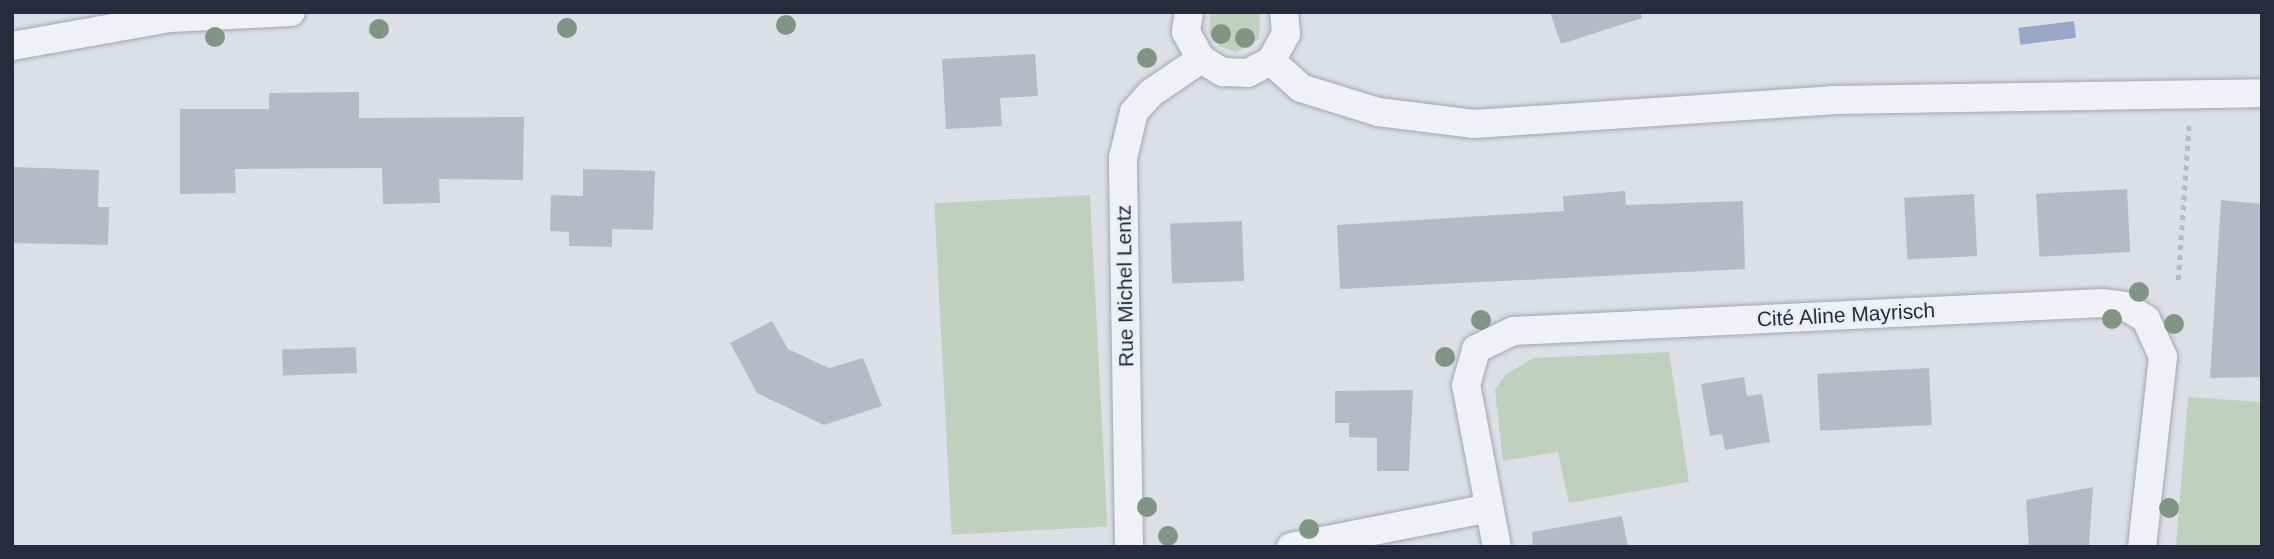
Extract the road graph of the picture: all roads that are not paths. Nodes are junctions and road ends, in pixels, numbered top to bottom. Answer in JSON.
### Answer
{"nodes":[{"id":1,"x":291,"y":12,"type":"edge"},
{"id":2,"x":1189,"y":12,"type":"edge"},
{"id":3,"x":1284,"y":12,"type":"edge"},
{"id":4,"x":12,"y":46,"type":"edge"},
{"id":5,"x":1201,"y":59,"type":"junction"},
{"id":6,"x":1271,"y":61,"type":"junction"},
{"id":7,"x":2262,"y":93,"type":"edge"},
{"id":8,"x":1489,"y":508,"type":"junction"},
{"id":9,"x":1129,"y":547,"type":"edge"},
{"id":10,"x":1291,"y":547,"type":"edge"},
{"id":11,"x":1497,"y":547,"type":"edge"},
{"id":12,"x":2141,"y":547,"type":"edge"}],
"edges":[{"from":1,"to":4,"type":"street"},
{"from":2,"to":5,"type":"street"},
{"from":3,"to":6,"type":"street"},
{"from":5,"to":6,"type":"street"},
{"from":5,"to":9,"type":"street","name":"Rue Michel Lentz"},
{"from":6,"to":7,"type":"street"},
{"from":8,"to":10,"type":"street"},
{"from":8,"to":11,"type":"street","name":"Cité Aline Mayrisch"},
{"from":8,"to":12,"type":"street","name":"Cité Aline Mayrisch"}]}
